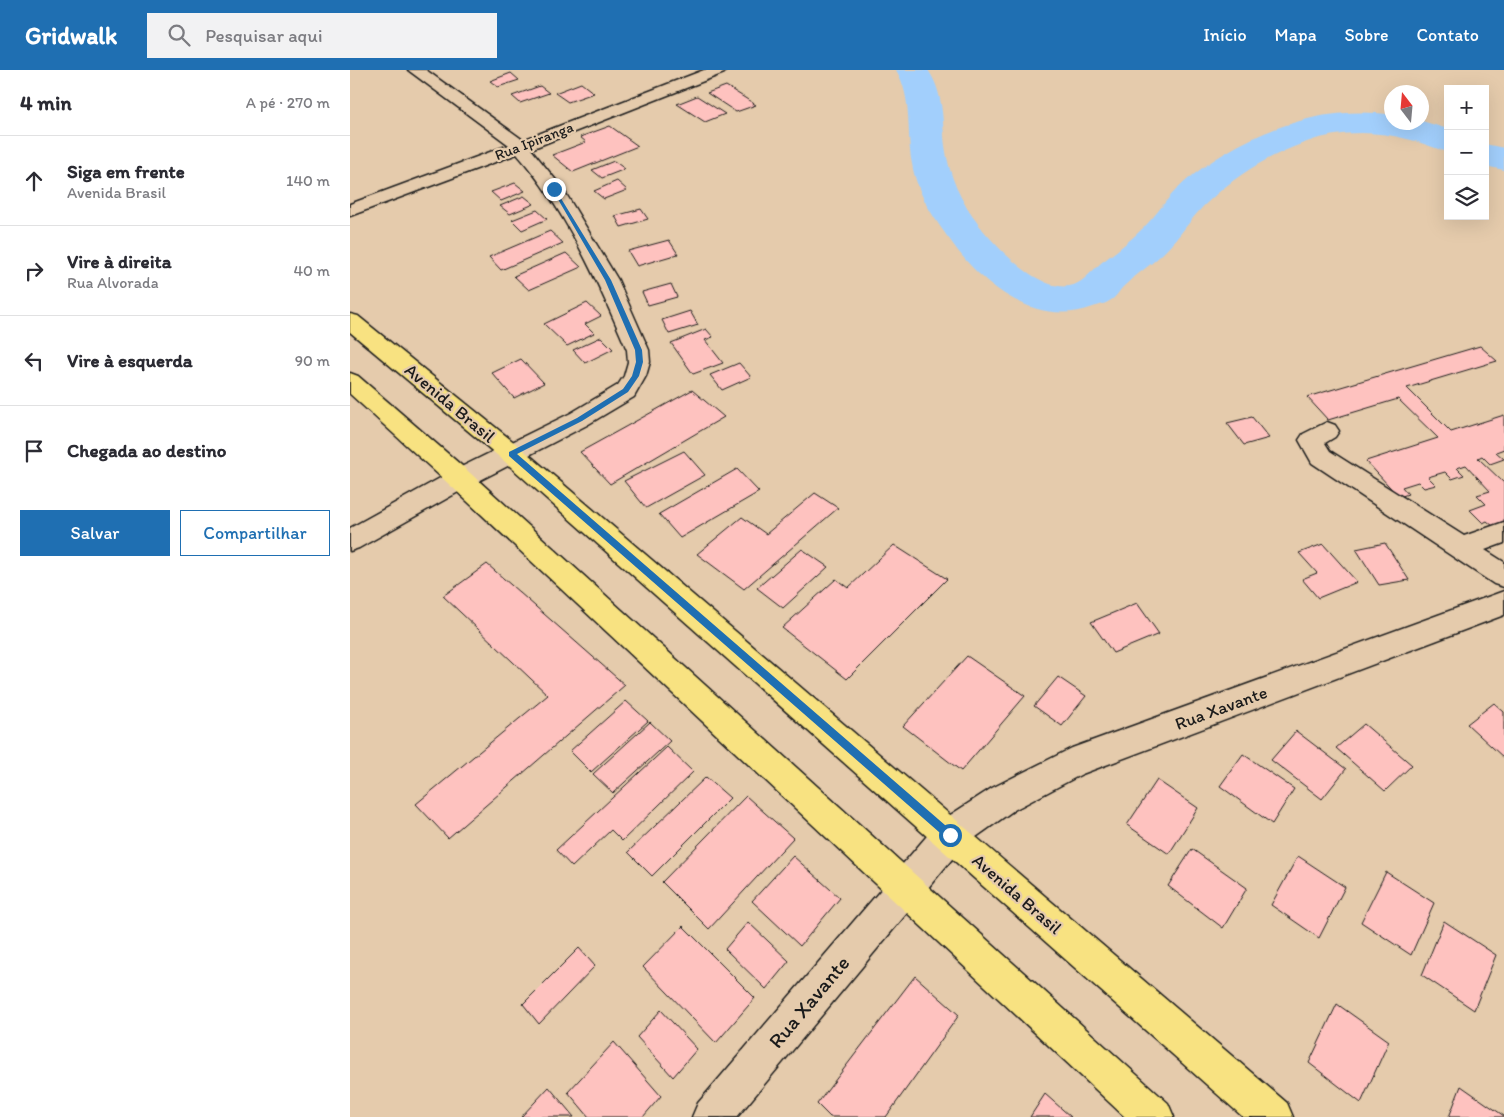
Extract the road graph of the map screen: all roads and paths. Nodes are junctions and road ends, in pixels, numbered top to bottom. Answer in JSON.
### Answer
{"nodes":[{"id":1,"x":416,"y":70,"type":"edge"},
{"id":2,"x":718,"y":70,"type":"edge"},
{"id":3,"x":520,"y":147,"type":"junction"},
{"id":4,"x":350,"y":210,"type":"edge"},
{"id":5,"x":350,"y":321,"type":"edge"},
{"id":6,"x":350,"y":381,"type":"edge"},
{"id":7,"x":1327,"y":431,"type":"dead end"},
{"id":8,"x":512,"y":454,"type":"junction"},
{"id":9,"x":460,"y":479,"type":"junction"},
{"id":10,"x":1504,"y":532,"type":"edge"},
{"id":11,"x":350,"y":541,"type":"edge"},
{"id":12,"x":1462,"y":548,"type":"junction"},
{"id":13,"x":1504,"y":576,"type":"edge"},
{"id":14,"x":1504,"y":603,"type":"edge"},
{"id":15,"x":950,"y":835,"type":"junction"},
{"id":16,"x":906,"y":887,"type":"junction"},
{"id":17,"x":712,"y":1117,"type":"edge"},
{"id":18,"x":1154,"y":1117,"type":"edge"},
{"id":19,"x":1273,"y":1117,"type":"edge"}],
"edges":[{"from":1,"to":3,"type":"street"},
{"from":2,"to":3,"type":"street","name":"Rua Ipiranga"},
{"from":3,"to":4,"type":"street","name":"Rua Ipiranga"},
{"from":3,"to":8,"type":"street"},
{"from":5,"to":8,"type":"main road","name":"Avenida Brasil"},
{"from":6,"to":9,"type":"main road"},
{"from":7,"to":12,"type":"street"},
{"from":8,"to":9,"type":"street"},
{"from":8,"to":15,"type":"main road","name":"Avenida Brasil"},
{"from":9,"to":11,"type":"street"},
{"from":9,"to":16,"type":"main road"},
{"from":10,"to":12,"type":"street"},
{"from":12,"to":13,"type":"street"},
{"from":14,"to":15,"type":"street","name":"Rua Xavante"},
{"from":15,"to":16,"type":"street","name":"Rua Xavante"},
{"from":15,"to":19,"type":"main road","name":"Avenida Brasil"},
{"from":16,"to":17,"type":"street","name":"Rua Xavante"},
{"from":16,"to":18,"type":"main road"}]}
